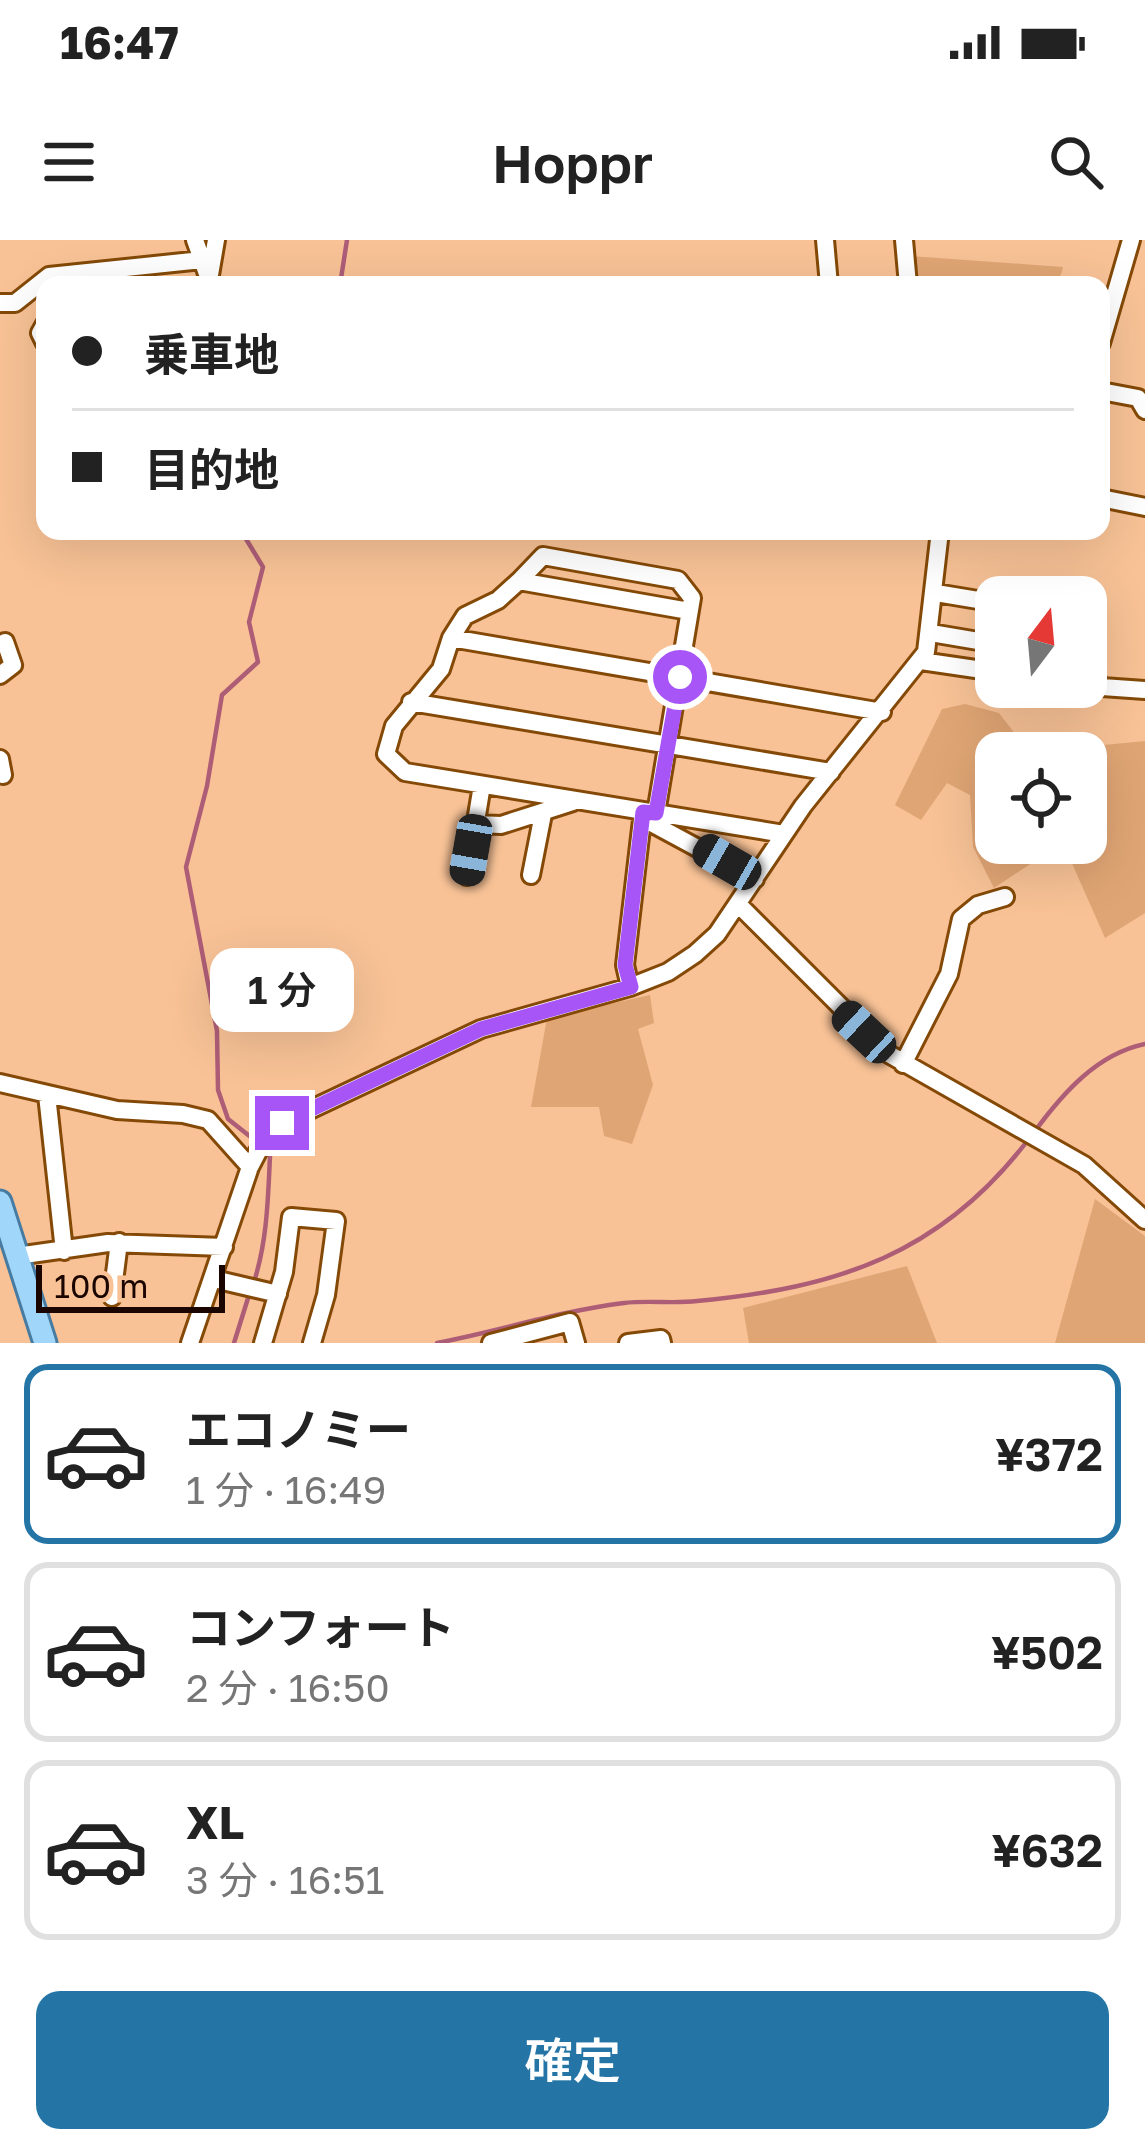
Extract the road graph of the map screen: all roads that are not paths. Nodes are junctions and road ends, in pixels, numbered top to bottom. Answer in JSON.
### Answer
{"nodes":[{"id":1,"x":195,"y":240,"type":"edge"},
{"id":2,"x":216,"y":240,"type":"edge"},
{"id":3,"x":825,"y":240,"type":"edge"},
{"id":4,"x":904,"y":240,"type":"edge"},
{"id":5,"x":1131,"y":240,"type":"edge"},
{"id":6,"x":202,"y":260,"type":"junction"},
{"id":7,"x":49,"y":276,"type":"edge"},
{"id":8,"x":208,"y":276,"type":"edge"},
{"id":9,"x":211,"y":276,"type":"edge"},
{"id":10,"x":828,"y":276,"type":"edge"},
{"id":11,"x":907,"y":276,"type":"edge"},
{"id":12,"x":36,"y":289,"type":"edge"},
{"id":13,"x":33,"y":292,"type":"junction"},
{"id":14,"x":36,"y":297,"type":"edge"},
{"id":15,"x":0,"y":303,"type":"edge"},
{"id":16,"x":1110,"y":313,"type":"edge"},
{"id":17,"x":1110,"y":393,"type":"edge"},
{"id":18,"x":1145,"y":410,"type":"edge"},
{"id":19,"x":1110,"y":500,"type":"edge"},
{"id":20,"x":1145,"y":507,"type":"edge"},
{"id":21,"x":939,"y":540,"type":"edge"},
{"id":22,"x":518,"y":581,"type":"junction"},
{"id":23,"x":936,"y":593,"type":"junction"},
{"id":24,"x":975,"y":600,"type":"edge"},
{"id":25,"x":689,"y":611,"type":"junction"},
{"id":26,"x":931,"y":633,"type":"junction"},
{"id":27,"x":451,"y":638,"type":"junction"},
{"id":28,"x":975,"y":640,"type":"edge"},
{"id":29,"x":4,"y":641,"type":"dead end"},
{"id":30,"x":921,"y":661,"type":"junction"},
{"id":31,"x":975,"y":669,"type":"edge"},
{"id":32,"x":0,"y":675,"type":"edge"},
{"id":33,"x":680,"y":677,"type":"junction"},
{"id":34,"x":1107,"y":687,"type":"edge"},
{"id":35,"x":1145,"y":690,"type":"edge"},
{"id":36,"x":412,"y":702,"type":"junction"},
{"id":37,"x":882,"y":712,"type":"junction"},
{"id":38,"x":668,"y":744,"type":"junction"},
{"id":39,"x":831,"y":772,"type":"junction"},
{"id":40,"x":482,"y":784,"type":"junction"},
{"id":41,"x":578,"y":801,"type":"junction"},
{"id":42,"x":543,"y":814,"type":"junction"},
{"id":43,"x":647,"y":814,"type":"junction"},
{"id":44,"x":475,"y":824,"type":"junction"},
{"id":45,"x":784,"y":833,"type":"junction"},
{"id":46,"x":531,"y":875,"type":"dead end"},
{"id":47,"x":466,"y":877,"type":"dead end"},
{"id":48,"x":754,"y":879,"type":"junction"},
{"id":49,"x":1005,"y":897,"type":"dead end"},
{"id":50,"x":739,"y":905,"type":"junction"},
{"id":51,"x":631,"y":987,"type":"junction"},
{"id":52,"x":903,"y":1064,"type":"junction"},
{"id":53,"x":0,"y":1083,"type":"edge"},
{"id":54,"x":47,"y":1095,"type":"junction"},
{"id":55,"x":250,"y":1167,"type":"junction"},
{"id":56,"x":0,"y":1202,"type":"edge"},
{"id":57,"x":1145,"y":1220,"type":"edge"},
{"id":58,"x":119,"y":1242,"type":"junction"},
{"id":59,"x":224,"y":1247,"type":"junction"},
{"id":60,"x":64,"y":1251,"type":"junction"},
{"id":61,"x":17,"y":1256,"type":"junction"},
{"id":62,"x":214,"y":1279,"type":"junction"},
{"id":63,"x":278,"y":1294,"type":"junction"},
{"id":64,"x":112,"y":1297,"type":"dead end"},
{"id":65,"x":518,"y":1341,"type":"edge"},
{"id":66,"x":45,"y":1343,"type":"edge"},
{"id":67,"x":190,"y":1343,"type":"edge"},
{"id":68,"x":263,"y":1343,"type":"edge"},
{"id":69,"x":312,"y":1343,"type":"edge"},
{"id":70,"x":491,"y":1343,"type":"edge"},
{"id":71,"x":576,"y":1343,"type":"edge"},
{"id":72,"x":628,"y":1343,"type":"edge"},
{"id":73,"x":662,"y":1343,"type":"edge"}],
"edges":[{"from":1,"to":6,"type":"street"},
{"from":2,"to":9,"type":"street"},
{"from":3,"to":10,"type":"street"},
{"from":4,"to":11,"type":"street"},
{"from":5,"to":16,"type":"street"},
{"from":6,"to":7,"type":"street"},
{"from":6,"to":8,"type":"street"},
{"from":12,"to":13,"type":"street"},
{"from":13,"to":14,"type":"street"},
{"from":13,"to":15,"type":"street"},
{"from":17,"to":18,"type":"street"},
{"from":19,"to":20,"type":"street"},
{"from":21,"to":23,"type":"street"},
{"from":22,"to":25,"type":"street"},
{"from":22,"to":25,"type":"street"},
{"from":22,"to":27,"type":"street"},
{"from":23,"to":24,"type":"street"},
{"from":23,"to":26,"type":"street"},
{"from":25,"to":33,"type":"street"},
{"from":26,"to":28,"type":"street"},
{"from":26,"to":30,"type":"street"},
{"from":27,"to":33,"type":"street"},
{"from":27,"to":36,"type":"street"},
{"from":29,"to":32,"type":"street"},
{"from":30,"to":31,"type":"street"},
{"from":30,"to":37,"type":"street"},
{"from":33,"to":37,"type":"street"},
{"from":33,"to":38,"type":"street"},
{"from":34,"to":35,"type":"street"},
{"from":36,"to":38,"type":"street"},
{"from":36,"to":40,"type":"street"},
{"from":37,"to":39,"type":"street"},
{"from":38,"to":39,"type":"street"},
{"from":38,"to":43,"type":"street"},
{"from":39,"to":45,"type":"street"},
{"from":40,"to":41,"type":"street"},
{"from":40,"to":44,"type":"street"},
{"from":41,"to":42,"type":"street"},
{"from":41,"to":43,"type":"street"},
{"from":42,"to":44,"type":"street"},
{"from":42,"to":46,"type":"street"},
{"from":43,"to":45,"type":"street"},
{"from":43,"to":48,"type":"street"},
{"from":43,"to":51,"type":"street"},
{"from":44,"to":47,"type":"street"},
{"from":45,"to":48,"type":"street"},
{"from":48,"to":50,"type":"street"},
{"from":49,"to":52,"type":"street"},
{"from":50,"to":51,"type":"street"},
{"from":50,"to":52,"type":"street"},
{"from":51,"to":55,"type":"street"},
{"from":52,"to":57,"type":"street"},
{"from":53,"to":54,"type":"street"},
{"from":54,"to":55,"type":"street"},
{"from":54,"to":60,"type":"street"},
{"from":55,"to":59,"type":"street"},
{"from":56,"to":61,"type":"main road"},
{"from":58,"to":59,"type":"street"},
{"from":58,"to":60,"type":"street"},
{"from":58,"to":64,"type":"street"},
{"from":59,"to":62,"type":"street"},
{"from":60,"to":61,"type":"street"},
{"from":61,"to":66,"type":"main road"},
{"from":62,"to":63,"type":"street"},
{"from":62,"to":67,"type":"street"},
{"from":63,"to":68,"type":"street"},
{"from":63,"to":69,"type":"street"},
{"from":65,"to":70,"type":"street"},
{"from":65,"to":71,"type":"street"},
{"from":72,"to":73,"type":"street"}]}
